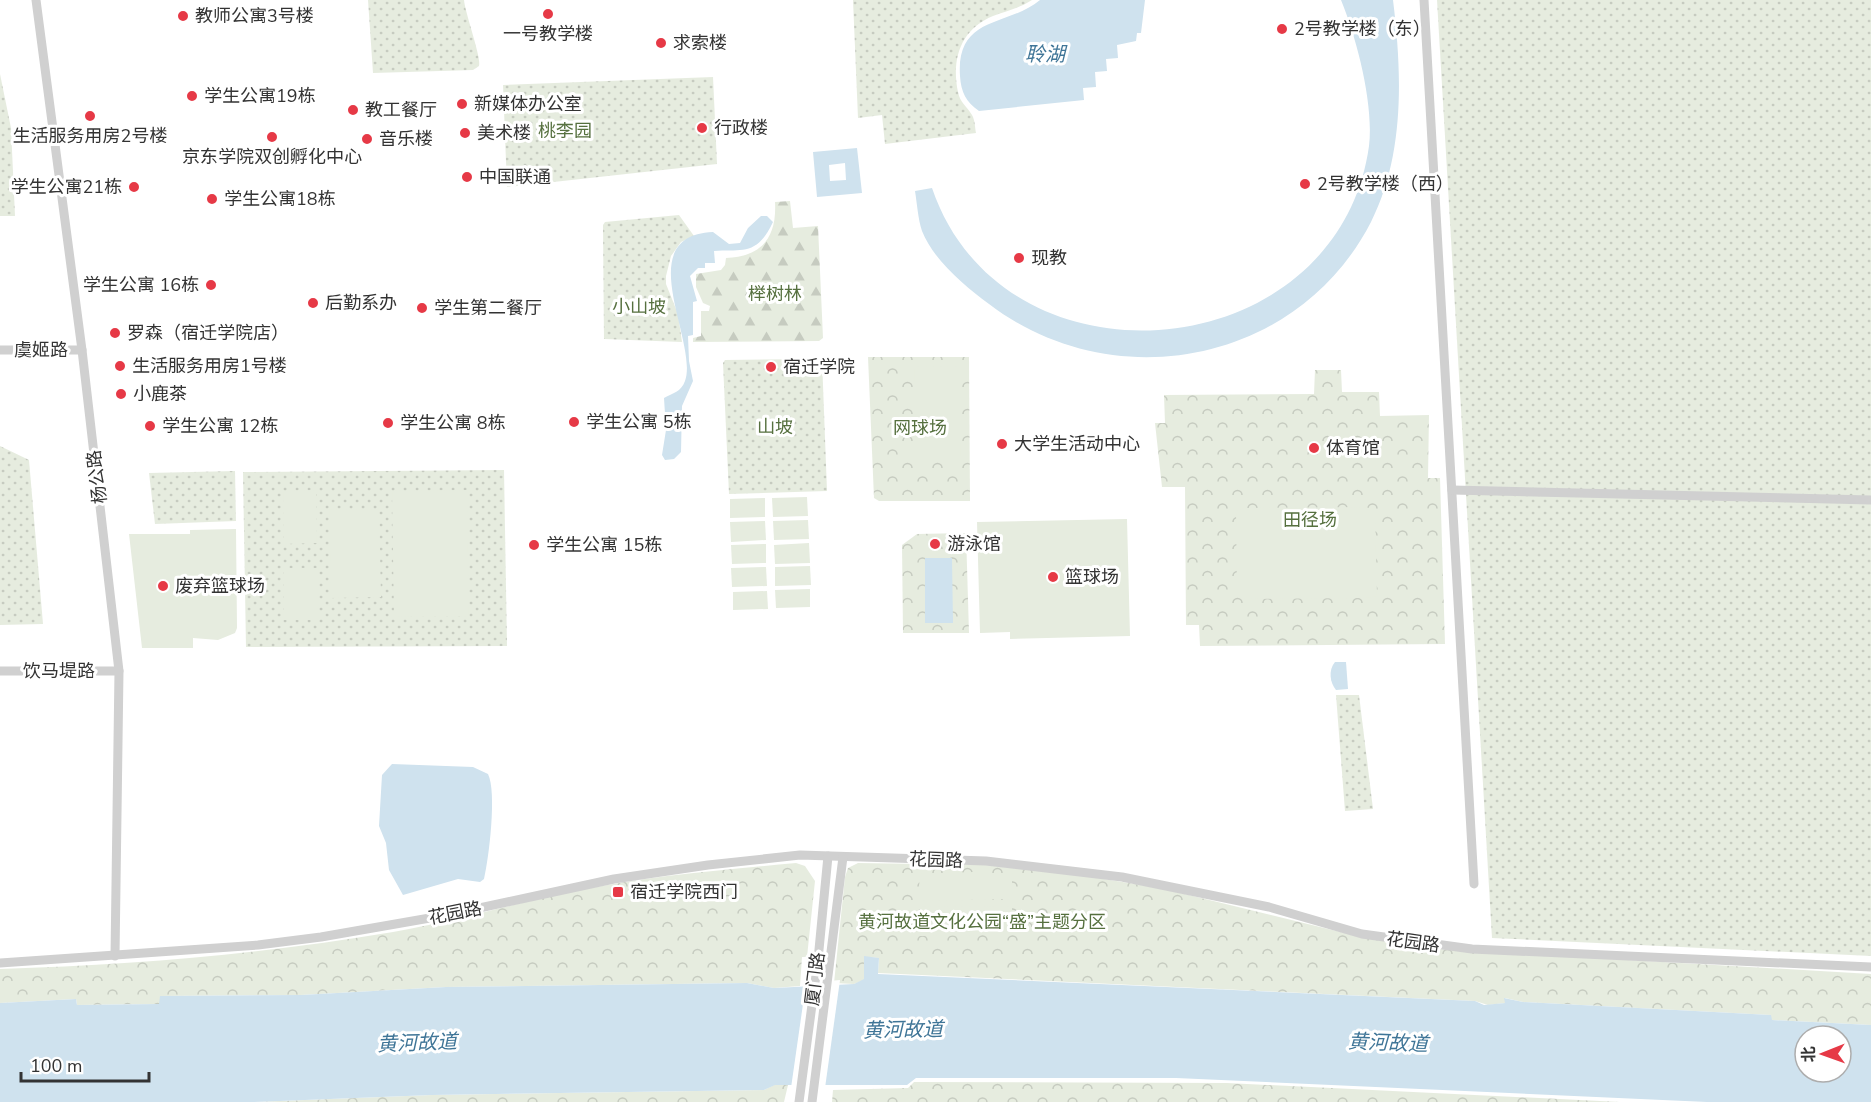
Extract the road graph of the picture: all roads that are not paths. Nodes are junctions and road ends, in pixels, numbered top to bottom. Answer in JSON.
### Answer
{"nodes":[{"id":1,"x":36,"y":0,"type":"edge"},
{"id":2,"x":1424,"y":0,"type":"edge"},
{"id":3,"x":0,"y":350,"type":"edge"},
{"id":4,"x":82,"y":350,"type":"junction"},
{"id":5,"x":1452,"y":490,"type":"junction"},
{"id":6,"x":1871,"y":500,"type":"edge"},
{"id":7,"x":0,"y":671,"type":"edge"},
{"id":8,"x":119,"y":671,"type":"junction"},
{"id":9,"x":828,"y":856,"type":"junction"},
{"id":10,"x":843,"y":857,"type":"junction"},
{"id":11,"x":1474,"y":884,"type":"dead end"},
{"id":12,"x":115,"y":956,"type":"junction"},
{"id":13,"x":0,"y":963,"type":"edge"},
{"id":14,"x":1871,"y":967,"type":"edge"},
{"id":15,"x":799,"y":1102,"type":"edge"},
{"id":16,"x":812,"y":1102,"type":"edge"}],
"edges":[{"from":1,"to":4,"type":"street","name":"杨公路"},
{"from":2,"to":5,"type":"street"},
{"from":3,"to":4,"type":"street","name":"虞姬路"},
{"from":4,"to":8,"type":"street","name":"杨公路"},
{"from":5,"to":6,"type":"street"},
{"from":5,"to":11,"type":"street"},
{"from":7,"to":8,"type":"street","name":"饮马堤路"},
{"from":8,"to":12,"type":"street","name":"杨公路"},
{"from":9,"to":10,"type":"street","name":"花园路"},
{"from":9,"to":12,"type":"street","name":"花园路"},
{"from":9,"to":15,"type":"street","name":"厦门路"},
{"from":10,"to":14,"type":"street","name":"花园路"},
{"from":10,"to":16,"type":"street","name":"厦门路"},
{"from":12,"to":13,"type":"street","name":"花园路"}]}
